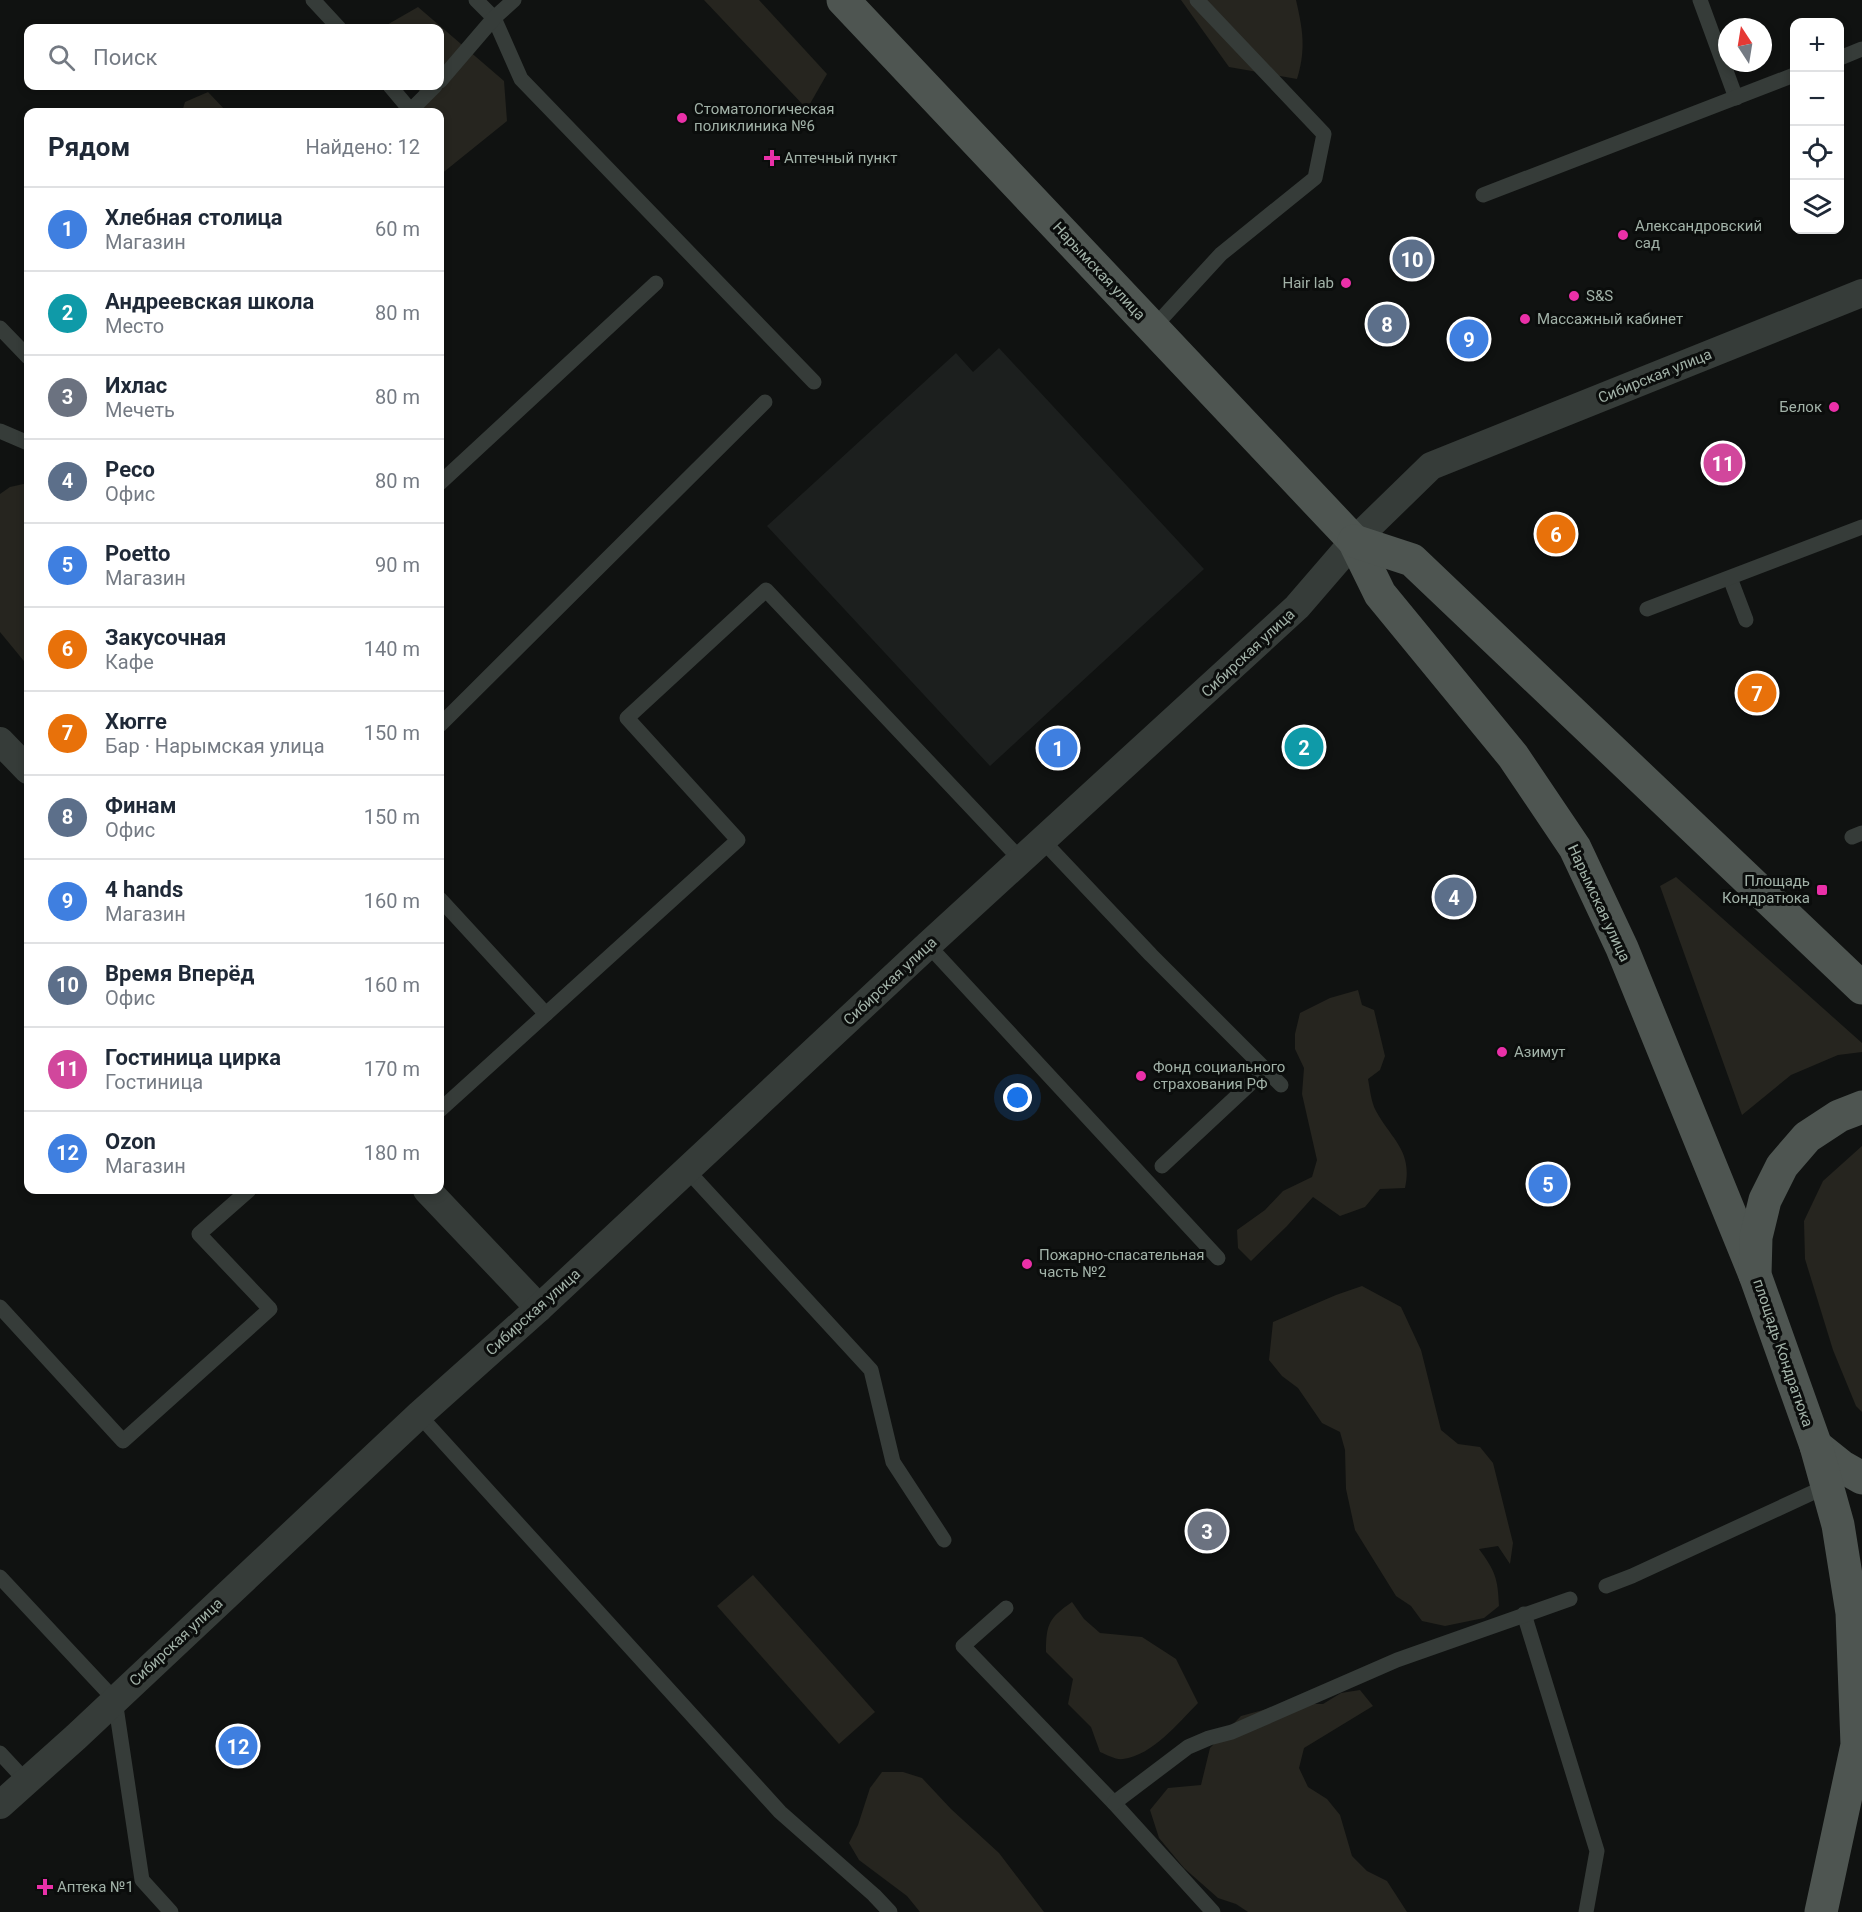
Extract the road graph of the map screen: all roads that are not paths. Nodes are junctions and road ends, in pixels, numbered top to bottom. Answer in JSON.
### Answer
{"nodes":[{"id":1,"x":313,"y":0,"type":"edge"},
{"id":2,"x":476,"y":0,"type":"edge"},
{"id":3,"x":514,"y":0,"type":"edge"},
{"id":4,"x":843,"y":0,"type":"edge"},
{"id":5,"x":1197,"y":0,"type":"edge"},
{"id":6,"x":1700,"y":0,"type":"edge"},
{"id":7,"x":494,"y":18,"type":"junction"},
{"id":8,"x":335,"y":24,"type":"edge"},
{"id":9,"x":1862,"y":49,"type":"edge"},
{"id":10,"x":1844,"y":56,"type":"edge"},
{"id":11,"x":444,"y":76,"type":"edge"},
{"id":12,"x":1790,"y":77,"type":"edge"},
{"id":13,"x":393,"y":90,"type":"edge"},
{"id":14,"x":431,"y":90,"type":"edge"},
{"id":15,"x":1736,"y":98,"type":"junction"},
{"id":16,"x":407,"y":108,"type":"edge"},
{"id":17,"x":414,"y":108,"type":"edge"},
{"id":18,"x":1483,"y":195,"type":"dead end"},
{"id":19,"x":656,"y":283,"type":"dead end"},
{"id":20,"x":1862,"y":292,"type":"edge"},
{"id":21,"x":0,"y":328,"type":"edge"},
{"id":22,"x":1153,"y":328,"type":"junction"},
{"id":23,"x":24,"y":353,"type":"edge"},
{"id":24,"x":813,"y":382,"type":"dead end"},
{"id":25,"x":765,"y":402,"type":"dead end"},
{"id":26,"x":0,"y":431,"type":"edge"},
{"id":27,"x":24,"y":441,"type":"edge"},
{"id":28,"x":444,"y":479,"type":"edge"},
{"id":29,"x":1862,"y":527,"type":"edge"},
{"id":30,"x":1354,"y":541,"type":"junction"},
{"id":31,"x":1730,"y":578,"type":"junction"},
{"id":32,"x":1647,"y":609,"type":"dead end"},
{"id":33,"x":1746,"y":620,"type":"dead end"},
{"id":34,"x":444,"y":721,"type":"edge"},
{"id":35,"x":0,"y":741,"type":"edge"},
{"id":36,"x":24,"y":766,"type":"edge"},
{"id":37,"x":1043,"y":841,"type":"junction"},
{"id":38,"x":1022,"y":861,"type":"junction"},
{"id":39,"x":444,"y":902,"type":"edge"},
{"id":40,"x":928,"y":945,"type":"junction"},
{"id":41,"x":1862,"y":988,"type":"edge"},
{"id":42,"x":546,"y":1014,"type":"junction"},
{"id":43,"x":1266,"y":1069,"type":"junction"},
{"id":44,"x":1281,"y":1085,"type":"dead end"},
{"id":45,"x":444,"y":1106,"type":"edge"},
{"id":46,"x":1862,"y":1107,"type":"edge"},
{"id":47,"x":1162,"y":1166,"type":"dead end"},
{"id":48,"x":687,"y":1170,"type":"junction"},
{"id":49,"x":244,"y":1194,"type":"edge"},
{"id":50,"x":431,"y":1194,"type":"edge"},
{"id":51,"x":1218,"y":1258,"type":"dead end"},
{"id":52,"x":1755,"y":1275,"type":"junction"},
{"id":53,"x":0,"y":1307,"type":"edge"},
{"id":54,"x":539,"y":1308,"type":"junction"},
{"id":55,"x":419,"y":1415,"type":"junction"},
{"id":56,"x":1816,"y":1446,"type":"junction"},
{"id":57,"x":1862,"y":1478,"type":"edge"},
{"id":58,"x":1827,"y":1486,"type":"junction"},
{"id":59,"x":944,"y":1540,"type":"dead end"},
{"id":60,"x":0,"y":1577,"type":"edge"},
{"id":61,"x":1606,"y":1586,"type":"dead end"},
{"id":62,"x":1570,"y":1599,"type":"dead end"},
{"id":63,"x":1006,"y":1608,"type":"dead end"},
{"id":64,"x":1524,"y":1614,"type":"junction"},
{"id":65,"x":114,"y":1700,"type":"junction"},
{"id":66,"x":0,"y":1753,"type":"edge"},
{"id":67,"x":26,"y":1781,"type":"junction"},
{"id":68,"x":1114,"y":1803,"type":"junction"},
{"id":69,"x":0,"y":1805,"type":"edge"},
{"id":70,"x":171,"y":1912,"type":"edge"},
{"id":71,"x":890,"y":1912,"type":"edge"},
{"id":72,"x":1213,"y":1912,"type":"edge"},
{"id":73,"x":1586,"y":1912,"type":"edge"},
{"id":74,"x":1821,"y":1912,"type":"edge"}],
"edges":[{"from":1,"to":8,"type":"lane"},
{"from":2,"to":7,"type":"lane"},
{"from":3,"to":7,"type":"lane"},
{"from":4,"to":22,"type":"main road","name":"Нарымская улица"},
{"from":5,"to":22,"type":"lane"},
{"from":6,"to":15,"type":"lane"},
{"from":7,"to":11,"type":"lane"},
{"from":7,"to":24,"type":"lane"},
{"from":9,"to":10,"type":"lane"},
{"from":12,"to":15,"type":"lane"},
{"from":13,"to":16,"type":"lane"},
{"from":14,"to":17,"type":"lane"},
{"from":15,"to":18,"type":"lane"},
{"from":19,"to":28,"type":"lane"},
{"from":20,"to":30,"type":"street","name":"Сибирская улица"},
{"from":21,"to":23,"type":"lane"},
{"from":22,"to":30,"type":"main road","name":"Нарымская улица"},
{"from":25,"to":34,"type":"lane"},
{"from":26,"to":27,"type":"lane"},
{"from":29,"to":31,"type":"lane"},
{"from":30,"to":37,"type":"street","name":"Сибирская улица"},
{"from":30,"to":41,"type":"main road","name":"Нарымская улица"},
{"from":30,"to":52,"type":"main road","name":"Нарымская улица"},
{"from":31,"to":32,"type":"lane"},
{"from":31,"to":33,"type":"lane"},
{"from":35,"to":36,"type":"street"},
{"from":37,"to":38,"type":"street","name":"Сибирская улица"},
{"from":37,"to":43,"type":"lane"},
{"from":38,"to":40,"type":"street","name":"Сибирская улица"},
{"from":38,"to":42,"type":"lane"},
{"from":39,"to":42,"type":"lane"},
{"from":40,"to":48,"type":"street","name":"Сибирская улица"},
{"from":40,"to":51,"type":"lane"},
{"from":42,"to":45,"type":"lane"},
{"from":43,"to":44,"type":"lane"},
{"from":43,"to":47,"type":"lane"},
{"from":46,"to":52,"type":"main road","name":"площадь Кондратюка"},
{"from":48,"to":54,"type":"street","name":"Сибирская улица"},
{"from":48,"to":59,"type":"lane"},
{"from":49,"to":53,"type":"lane"},
{"from":50,"to":54,"type":"street"},
{"from":52,"to":56,"type":"main road","name":"площадь Кондратюка"},
{"from":54,"to":55,"type":"street","name":"Сибирская улица"},
{"from":55,"to":65,"type":"street","name":"Сибирская улица"},
{"from":55,"to":71,"type":"lane"},
{"from":56,"to":57,"type":"main road","name":"площадь Кондратюка"},
{"from":56,"to":58,"type":"main road"},
{"from":58,"to":61,"type":"lane"},
{"from":58,"to":74,"type":"main road"},
{"from":60,"to":65,"type":"lane"},
{"from":62,"to":64,"type":"lane"},
{"from":63,"to":68,"type":"lane"},
{"from":64,"to":68,"type":"lane"},
{"from":64,"to":73,"type":"lane"},
{"from":65,"to":67,"type":"street","name":"Сибирская улица"},
{"from":65,"to":70,"type":"lane"},
{"from":66,"to":67,"type":"lane"},
{"from":67,"to":69,"type":"street","name":"Сибирская улица"},
{"from":68,"to":72,"type":"lane"}]}
